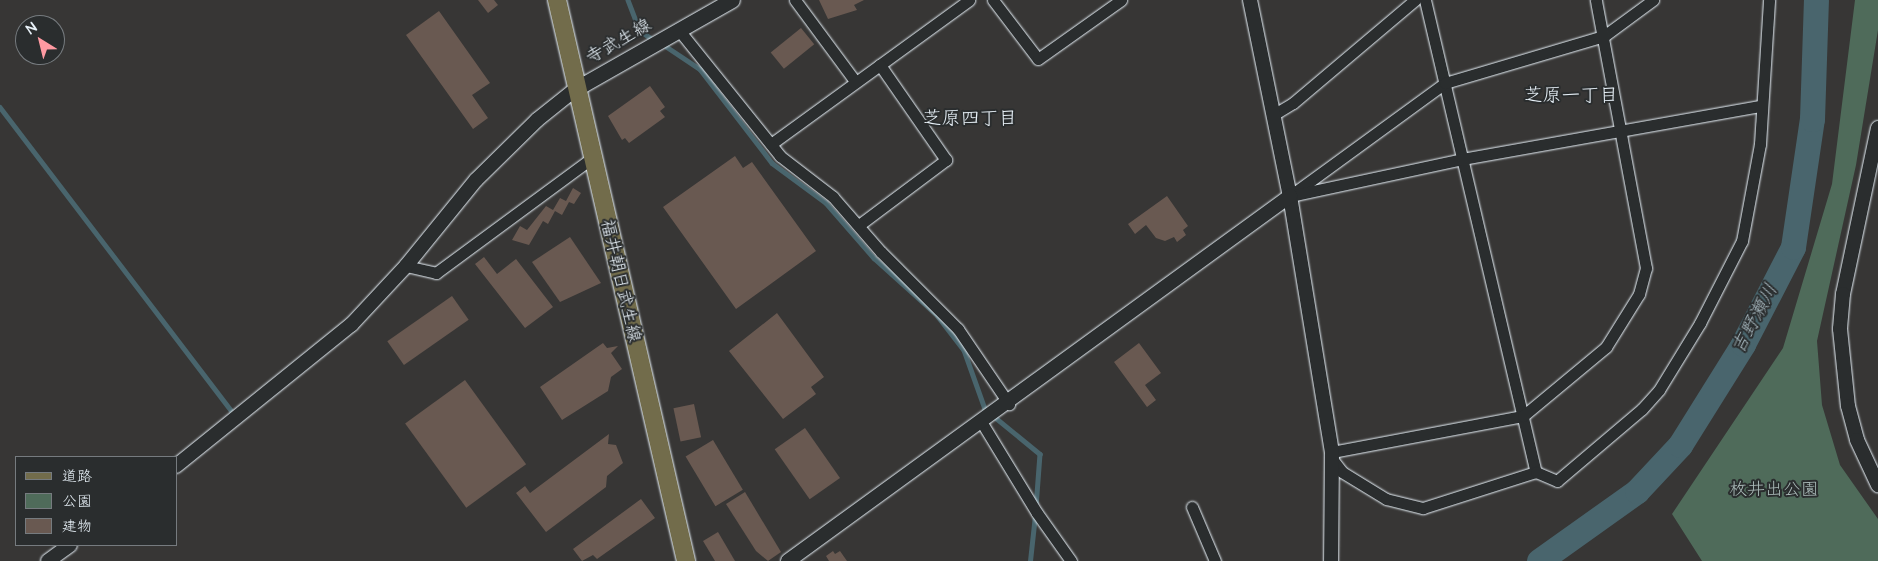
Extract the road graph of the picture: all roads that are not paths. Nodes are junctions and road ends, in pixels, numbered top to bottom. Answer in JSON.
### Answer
{"nodes":[{"id":1,"x":557,"y":0,"type":"edge"},
{"id":2,"x":732,"y":0,"type":"edge"},
{"id":3,"x":795,"y":0,"type":"edge"},
{"id":4,"x":969,"y":0,"type":"edge"},
{"id":5,"x":993,"y":0,"type":"edge"},
{"id":6,"x":1121,"y":0,"type":"edge"},
{"id":7,"x":1250,"y":0,"type":"edge"},
{"id":8,"x":1415,"y":0,"type":"edge"},
{"id":9,"x":1425,"y":0,"type":"edge"},
{"id":10,"x":1596,"y":0,"type":"edge"},
{"id":11,"x":1653,"y":0,"type":"edge"},
{"id":12,"x":1769,"y":0,"type":"edge"},
{"id":13,"x":1106,"y":4,"type":"edge"},
{"id":14,"x":678,"y":29,"type":"junction"},
{"id":15,"x":1604,"y":36,"type":"junction"},
{"id":16,"x":880,"y":65,"type":"junction"},
{"id":17,"x":855,"y":81,"type":"junction"},
{"id":18,"x":1445,"y":83,"type":"junction"},
{"id":19,"x":577,"y":88,"type":"junction"},
{"id":20,"x":1761,"y":106,"type":"junction"},
{"id":21,"x":1273,"y":115,"type":"junction"},
{"id":22,"x":1878,"y":128,"type":"edge"},
{"id":23,"x":1620,"y":130,"type":"junction"},
{"id":24,"x":770,"y":144,"type":"junction"},
{"id":25,"x":592,"y":158,"type":"junction"},
{"id":26,"x":1462,"y":159,"type":"junction"},
{"id":27,"x":1290,"y":196,"type":"junction"},
{"id":28,"x":860,"y":225,"type":"junction"},
{"id":29,"x":406,"y":266,"type":"junction"},
{"id":30,"x":1009,"y":404,"type":"junction"},
{"id":31,"x":1524,"y":416,"type":"junction"},
{"id":32,"x":982,"y":423,"type":"junction"},
{"id":33,"x":1332,"y":456,"type":"junction"},
{"id":34,"x":178,"y":464,"type":"edge"},
{"id":35,"x":1536,"y":472,"type":"junction"},
{"id":36,"x":1878,"y":485,"type":"edge"},
{"id":37,"x":1192,"y":508,"type":"dead end"},
{"id":38,"x":69,"y":546,"type":"edge"},
{"id":39,"x":48,"y":561,"type":"edge"},
{"id":40,"x":686,"y":561,"type":"edge"},
{"id":41,"x":788,"y":561,"type":"edge"},
{"id":42,"x":1071,"y":561,"type":"edge"},
{"id":43,"x":1215,"y":561,"type":"edge"},
{"id":44,"x":1331,"y":561,"type":"edge"}],
"edges":[{"from":1,"to":19,"type":"main road","name":"福井朝日武生線"},
{"from":2,"to":14,"type":"main road","name":"寺武生線"},
{"from":3,"to":17,"type":"street"},
{"from":4,"to":16,"type":"street"},
{"from":5,"to":13,"type":"street"},
{"from":6,"to":13,"type":"street"},
{"from":7,"to":21,"type":"street"},
{"from":8,"to":21,"type":"street"},
{"from":9,"to":18,"type":"street"},
{"from":10,"to":15,"type":"street"},
{"from":11,"to":15,"type":"street"},
{"from":12,"to":20,"type":"street"},
{"from":14,"to":19,"type":"main road","name":"寺武生線"},
{"from":14,"to":24,"type":"street"},
{"from":15,"to":18,"type":"street"},
{"from":15,"to":23,"type":"street"},
{"from":16,"to":17,"type":"street"},
{"from":16,"to":28,"type":"street"},
{"from":17,"to":24,"type":"street"},
{"from":18,"to":26,"type":"street"},
{"from":18,"to":27,"type":"street"},
{"from":19,"to":25,"type":"main road","name":"福井朝日武生線"},
{"from":19,"to":29,"type":"street"},
{"from":20,"to":23,"type":"street"},
{"from":20,"to":35,"type":"street"},
{"from":21,"to":27,"type":"street"},
{"from":22,"to":36,"type":"street"},
{"from":23,"to":26,"type":"street"},
{"from":23,"to":31,"type":"street"},
{"from":24,"to":28,"type":"street"},
{"from":25,"to":29,"type":"street"},
{"from":25,"to":40,"type":"main road","name":"福井朝日武生線"},
{"from":26,"to":27,"type":"street"},
{"from":26,"to":31,"type":"street"},
{"from":27,"to":30,"type":"street"},
{"from":27,"to":33,"type":"street"},
{"from":28,"to":30,"type":"street"},
{"from":29,"to":34,"type":"street"},
{"from":30,"to":32,"type":"street"},
{"from":31,"to":33,"type":"street"},
{"from":31,"to":35,"type":"street"},
{"from":32,"to":41,"type":"street"},
{"from":32,"to":42,"type":"street"},
{"from":33,"to":35,"type":"street"},
{"from":33,"to":44,"type":"street"},
{"from":37,"to":43,"type":"street"},
{"from":38,"to":39,"type":"street"}]}
